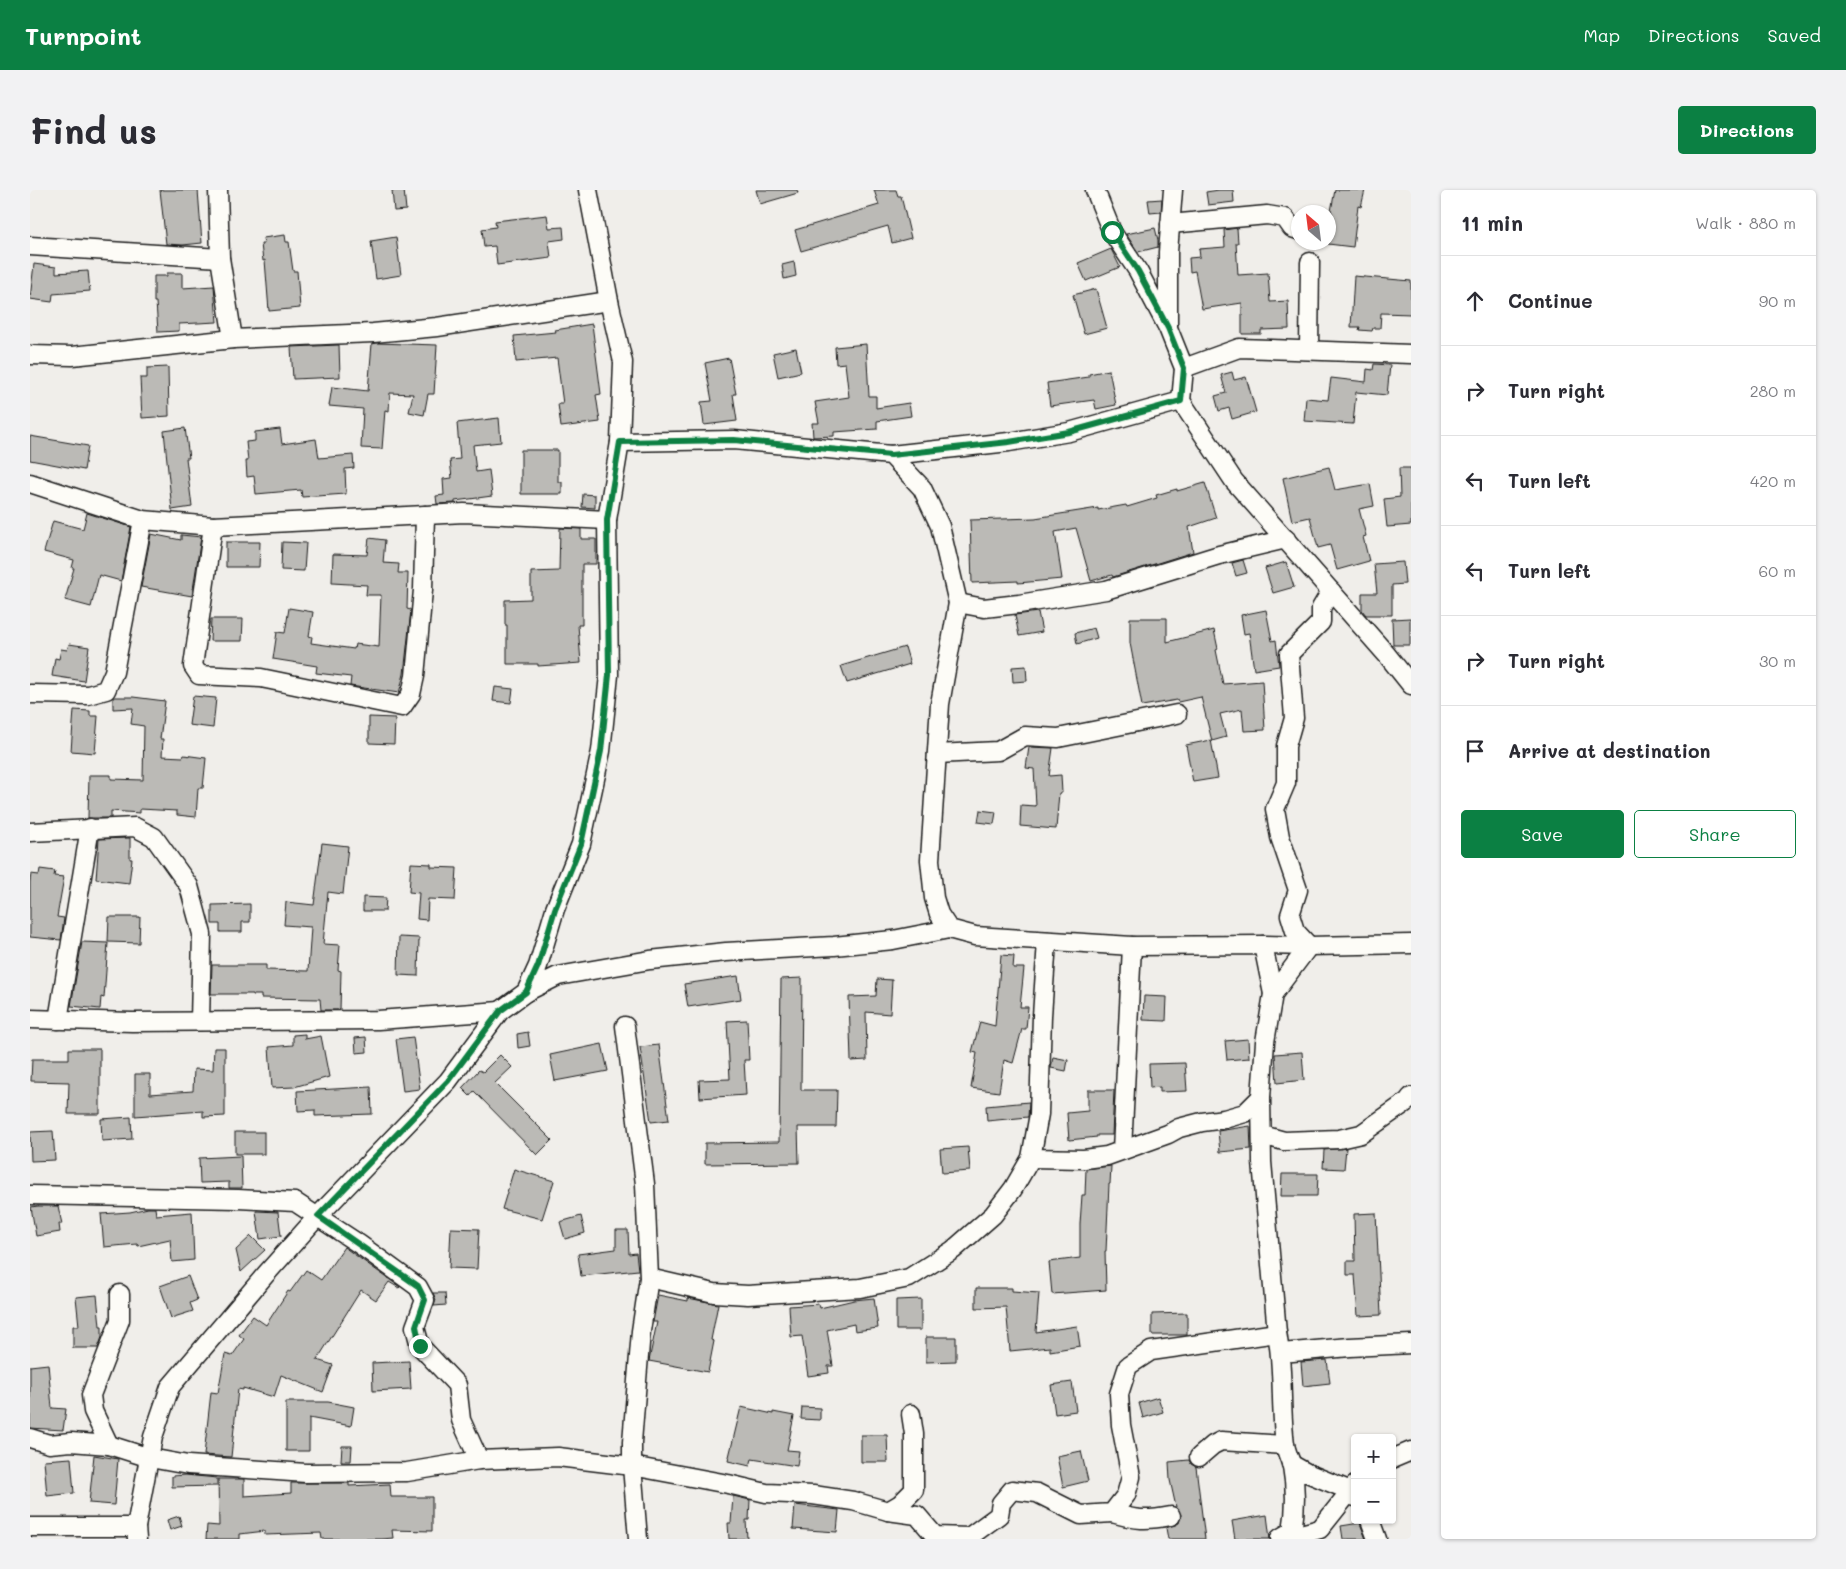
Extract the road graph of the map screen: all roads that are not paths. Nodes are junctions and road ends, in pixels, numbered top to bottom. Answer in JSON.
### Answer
{"nodes":[{"id":1,"x":218,"y":190,"type":"edge"},
{"id":2,"x":588,"y":190,"type":"edge"},
{"id":3,"x":1094,"y":190,"type":"edge"},
{"id":4,"x":1173,"y":190,"type":"edge"},
{"id":5,"x":1170,"y":224,"type":"junction"},
{"id":6,"x":1291,"y":227,"type":"edge"},
{"id":7,"x":30,"y":246,"type":"edge"},
{"id":8,"x":220,"y":258,"type":"junction"},
{"id":9,"x":1310,"y":262,"type":"dead end"},
{"id":10,"x":609,"y":301,"type":"junction"},
{"id":11,"x":1168,"y":328,"type":"junction"},
{"id":12,"x":234,"y":338,"type":"junction"},
{"id":13,"x":1309,"y":350,"type":"junction"},
{"id":14,"x":1411,"y":354,"type":"edge"},
{"id":15,"x":30,"y":355,"type":"edge"},
{"id":16,"x":1184,"y":368,"type":"junction"},
{"id":17,"x":1181,"y":401,"type":"junction"},
{"id":18,"x":620,"y":442,"type":"junction"},
{"id":19,"x":891,"y":455,"type":"junction"},
{"id":20,"x":30,"y":483,"type":"edge"},
{"id":21,"x":425,"y":515,"type":"junction"},
{"id":22,"x":143,"y":520,"type":"junction"},
{"id":23,"x":607,"y":520,"type":"junction"},
{"id":24,"x":213,"y":526,"type":"junction"},
{"id":25,"x":1286,"y":539,"type":"junction"},
{"id":26,"x":1331,"y":591,"type":"junction"},
{"id":27,"x":958,"y":603,"type":"junction"},
{"id":28,"x":1410,"y":678,"type":"edge"},
{"id":29,"x":30,"y":694,"type":"edge"},
{"id":30,"x":1177,"y":714,"type":"dead end"},
{"id":31,"x":937,"y":754,"type":"junction"},
{"id":32,"x":90,"y":828,"type":"junction"},
{"id":33,"x":30,"y":832,"type":"edge"},
{"id":34,"x":949,"y":929,"type":"junction"},
{"id":35,"x":1047,"y":941,"type":"junction"},
{"id":36,"x":1411,"y":944,"type":"edge"},
{"id":37,"x":1263,"y":945,"type":"junction"},
{"id":38,"x":1132,"y":946,"type":"junction"},
{"id":39,"x":1309,"y":946,"type":"junction"},
{"id":40,"x":526,"y":992,"type":"junction"},
{"id":41,"x":1273,"y":994,"type":"junction"},
{"id":42,"x":500,"y":1011,"type":"junction"},
{"id":43,"x":30,"y":1020,"type":"edge"},
{"id":44,"x":58,"y":1020,"type":"junction"},
{"id":45,"x":200,"y":1021,"type":"junction"},
{"id":46,"x":624,"y":1026,"type":"dead end"},
{"id":47,"x":1261,"y":1097,"type":"junction"},
{"id":48,"x":1411,"y":1097,"type":"edge"},
{"id":49,"x":1262,"y":1135,"type":"junction"},
{"id":50,"x":1122,"y":1150,"type":"junction"},
{"id":51,"x":1031,"y":1158,"type":"junction"},
{"id":52,"x":30,"y":1195,"type":"edge"},
{"id":53,"x":318,"y":1216,"type":"junction"},
{"id":54,"x":649,"y":1278,"type":"junction"},
{"id":55,"x":120,"y":1294,"type":"dead end"},
{"id":56,"x":1277,"y":1333,"type":"junction"},
{"id":57,"x":1411,"y":1344,"type":"edge"},
{"id":58,"x":1281,"y":1353,"type":"junction"},
{"id":59,"x":911,"y":1414,"type":"dead end"},
{"id":60,"x":30,"y":1438,"type":"edge"},
{"id":61,"x":109,"y":1445,"type":"junction"},
{"id":62,"x":1285,"y":1445,"type":"junction"},
{"id":63,"x":1411,"y":1452,"type":"edge"},
{"id":64,"x":1199,"y":1457,"type":"dead end"},
{"id":65,"x":150,"y":1458,"type":"junction"},
{"id":66,"x":1396,"y":1458,"type":"edge"},
{"id":67,"x":479,"y":1460,"type":"junction"},
{"id":68,"x":1291,"y":1464,"type":"junction"},
{"id":69,"x":632,"y":1466,"type":"junction"},
{"id":70,"x":1351,"y":1490,"type":"edge"},
{"id":71,"x":1351,"y":1494,"type":"edge"},
{"id":72,"x":888,"y":1511,"type":"junction"},
{"id":73,"x":1112,"y":1512,"type":"junction"},
{"id":74,"x":1171,"y":1516,"type":"dead end"},
{"id":75,"x":1371,"y":1524,"type":"edge"},
{"id":76,"x":30,"y":1526,"type":"edge"},
{"id":77,"x":136,"y":1533,"type":"edge"},
{"id":78,"x":1286,"y":1534,"type":"edge"},
{"id":79,"x":638,"y":1539,"type":"edge"},
{"id":80,"x":1377,"y":1539,"type":"edge"}],
"edges":[{"from":1,"to":8,"type":"street"},
{"from":2,"to":10,"type":"street"},
{"from":3,"to":11,"type":"street"},
{"from":4,"to":5,"type":"street"},
{"from":5,"to":6,"type":"street"},
{"from":5,"to":11,"type":"street"},
{"from":7,"to":8,"type":"street"},
{"from":8,"to":12,"type":"street"},
{"from":9,"to":13,"type":"street"},
{"from":10,"to":12,"type":"street"},
{"from":10,"to":18,"type":"street"},
{"from":11,"to":16,"type":"street"},
{"from":12,"to":15,"type":"street"},
{"from":13,"to":14,"type":"street"},
{"from":13,"to":16,"type":"street"},
{"from":16,"to":17,"type":"street"},
{"from":17,"to":19,"type":"street"},
{"from":17,"to":25,"type":"street"},
{"from":18,"to":19,"type":"street"},
{"from":18,"to":23,"type":"street"},
{"from":19,"to":27,"type":"street"},
{"from":20,"to":22,"type":"street"},
{"from":21,"to":23,"type":"street"},
{"from":21,"to":24,"type":"street"},
{"from":21,"to":24,"type":"street"},
{"from":22,"to":24,"type":"street"},
{"from":22,"to":29,"type":"street"},
{"from":23,"to":40,"type":"street"},
{"from":25,"to":26,"type":"street"},
{"from":25,"to":27,"type":"street"},
{"from":26,"to":28,"type":"street"},
{"from":26,"to":39,"type":"street"},
{"from":27,"to":31,"type":"street"},
{"from":30,"to":31,"type":"street"},
{"from":31,"to":34,"type":"street"},
{"from":32,"to":33,"type":"street"},
{"from":32,"to":44,"type":"street"},
{"from":32,"to":45,"type":"street"},
{"from":34,"to":35,"type":"street"},
{"from":34,"to":40,"type":"street"},
{"from":35,"to":38,"type":"street"},
{"from":35,"to":51,"type":"street"},
{"from":36,"to":39,"type":"street"},
{"from":37,"to":38,"type":"street"},
{"from":37,"to":39,"type":"street"},
{"from":37,"to":41,"type":"street"},
{"from":38,"to":50,"type":"street"},
{"from":39,"to":41,"type":"street"},
{"from":40,"to":42,"type":"street"},
{"from":41,"to":47,"type":"street"},
{"from":42,"to":45,"type":"street"},
{"from":42,"to":53,"type":"street"},
{"from":43,"to":44,"type":"street"},
{"from":44,"to":45,"type":"street"},
{"from":46,"to":54,"type":"street"},
{"from":47,"to":49,"type":"street"},
{"from":47,"to":50,"type":"street"},
{"from":48,"to":49,"type":"street"},
{"from":49,"to":56,"type":"street"},
{"from":50,"to":51,"type":"street"},
{"from":51,"to":54,"type":"street"},
{"from":52,"to":53,"type":"street"},
{"from":53,"to":65,"type":"street"},
{"from":53,"to":67,"type":"street"},
{"from":54,"to":69,"type":"street"},
{"from":55,"to":61,"type":"street"},
{"from":56,"to":58,"type":"street"},
{"from":56,"to":73,"type":"street"},
{"from":57,"to":58,"type":"street"},
{"from":58,"to":62,"type":"street"},
{"from":59,"to":72,"type":"street"},
{"from":60,"to":61,"type":"street"},
{"from":61,"to":65,"type":"street"},
{"from":62,"to":64,"type":"street"},
{"from":62,"to":68,"type":"street"},
{"from":63,"to":66,"type":"street"},
{"from":65,"to":67,"type":"street"},
{"from":65,"to":77,"type":"street"},
{"from":67,"to":69,"type":"street"},
{"from":68,"to":70,"type":"street"},
{"from":68,"to":78,"type":"street"},
{"from":69,"to":72,"type":"street"},
{"from":69,"to":79,"type":"street"},
{"from":71,"to":78,"type":"street"},
{"from":72,"to":73,"type":"street"},
{"from":73,"to":74,"type":"street"},
{"from":75,"to":80,"type":"street"},
{"from":76,"to":77,"type":"street"}]}
